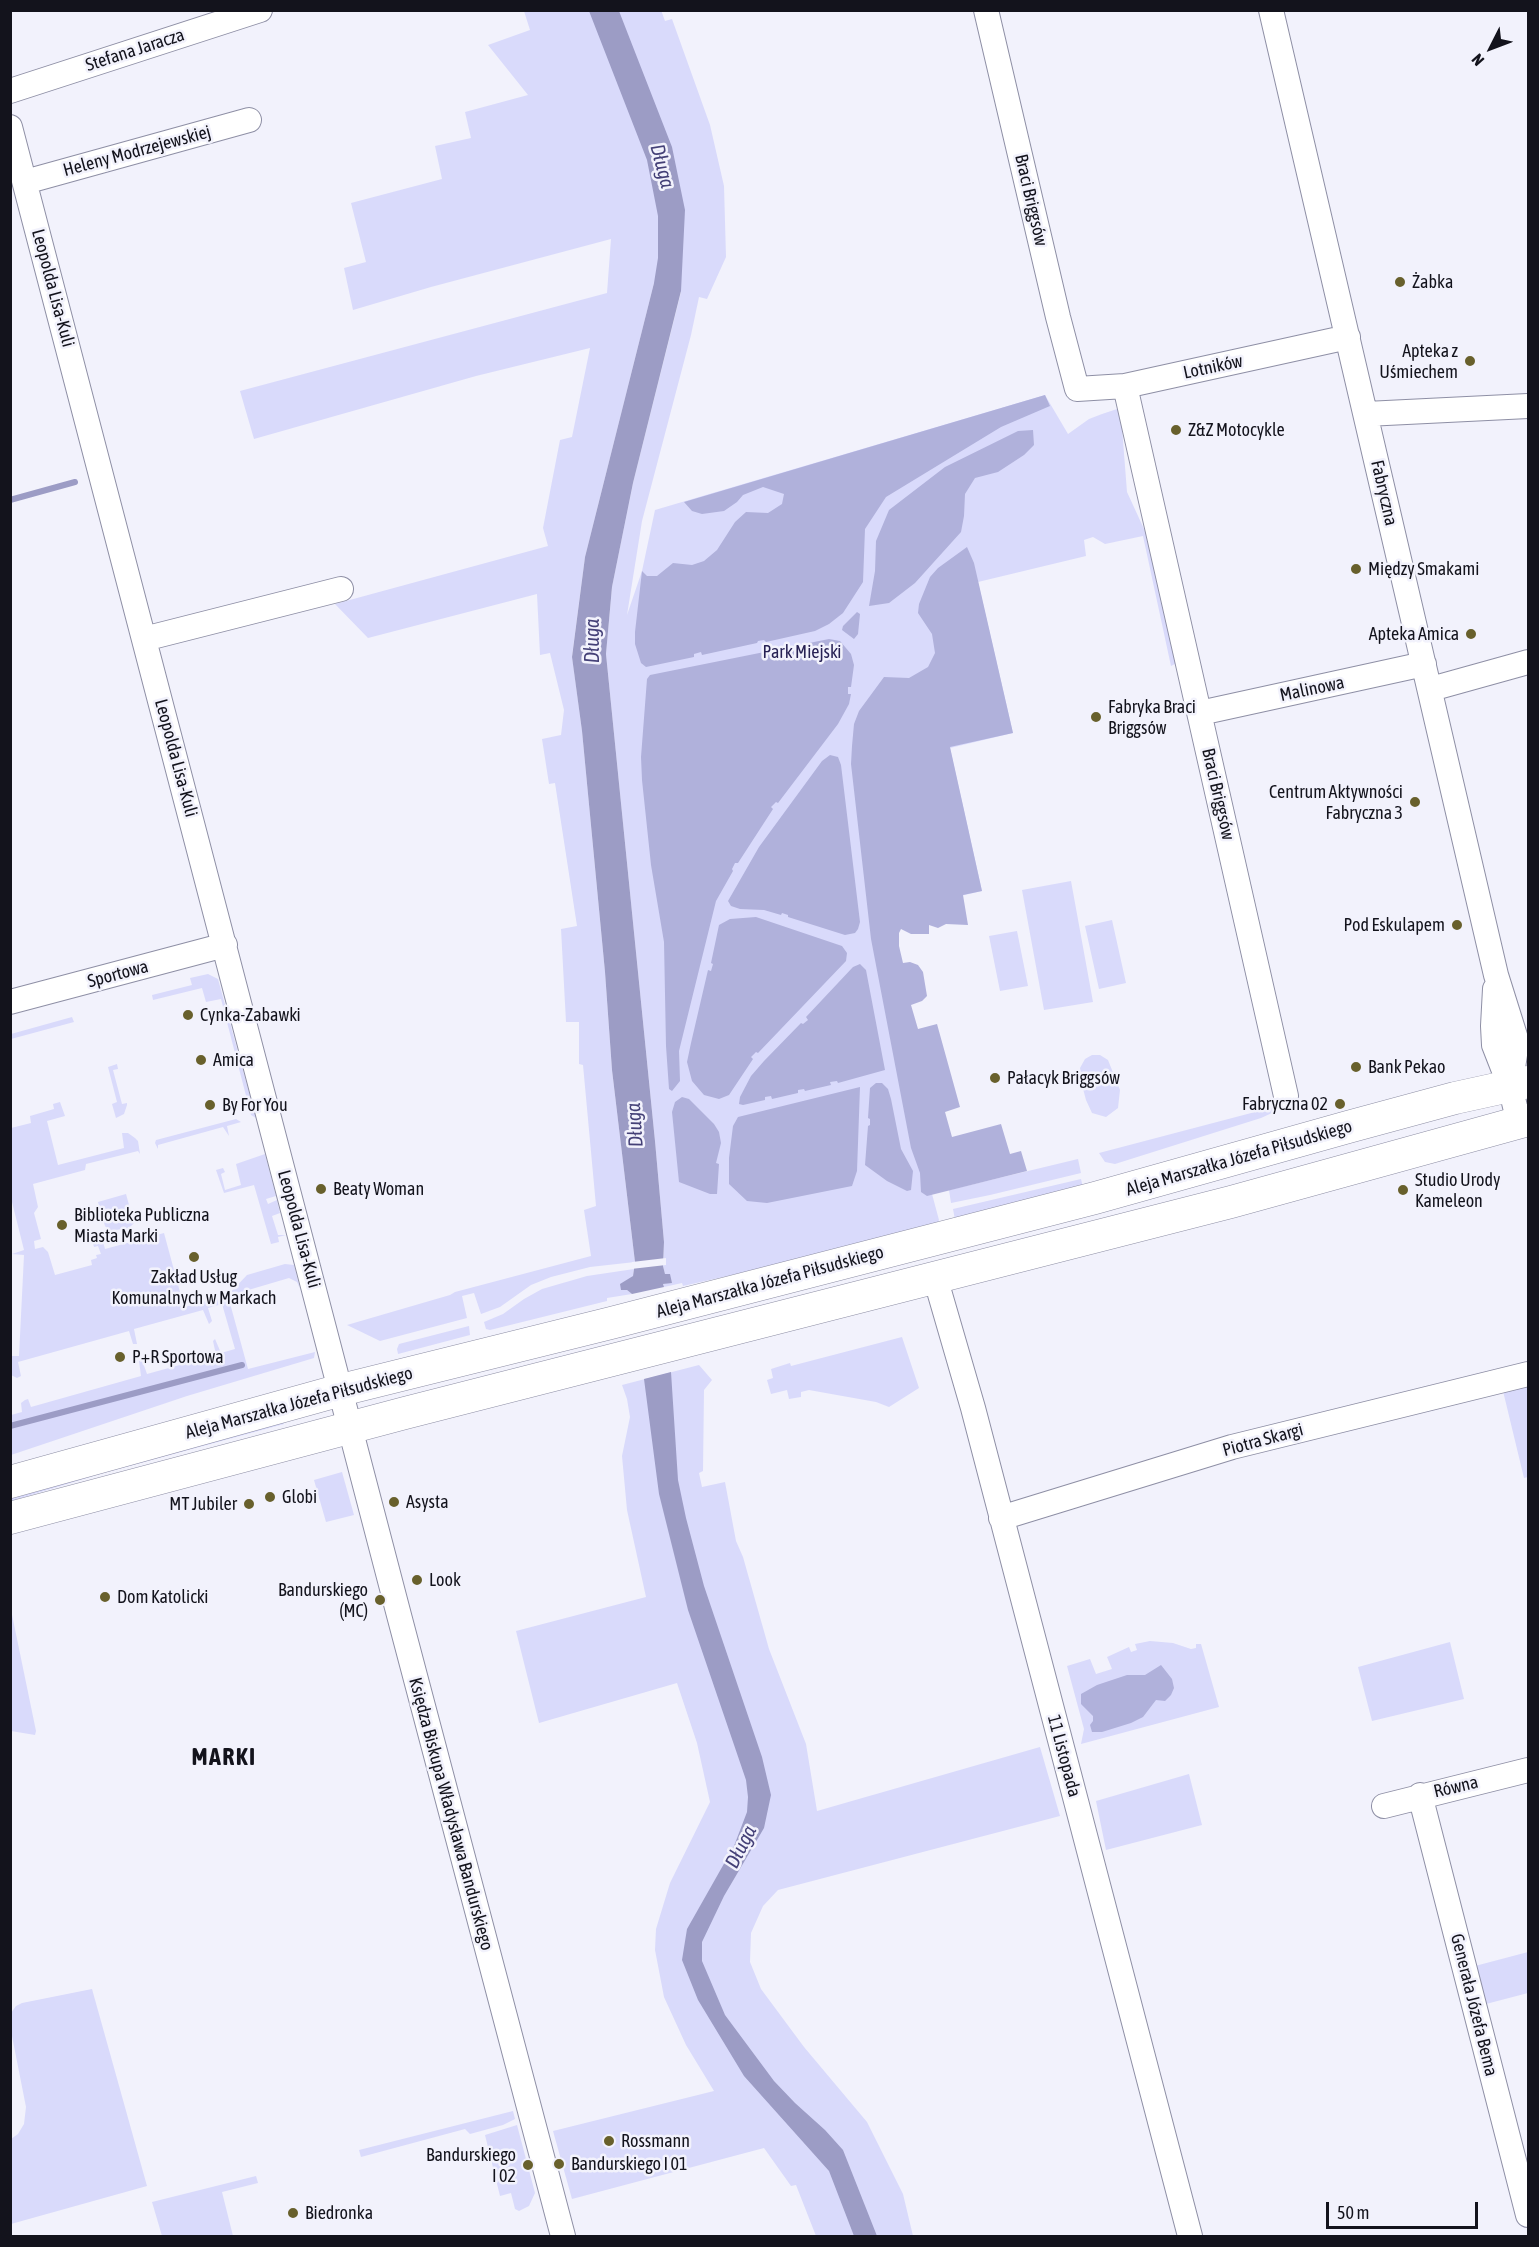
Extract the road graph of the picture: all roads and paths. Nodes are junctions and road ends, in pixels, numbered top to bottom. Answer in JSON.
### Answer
{"nodes":[{"id":1,"x":260,"y":10,"type":"edge"},
{"id":2,"x":986,"y":10,"type":"edge"},
{"id":3,"x":1271,"y":10,"type":"edge"},
{"id":4,"x":10,"y":91,"type":"edge"},
{"id":5,"x":249,"y":120,"type":"dead end"},
{"id":6,"x":10,"y":127,"type":"edge"},
{"id":7,"x":25,"y":182,"type":"junction"},
{"id":8,"x":1348,"y":337,"type":"junction"},
{"id":9,"x":1125,"y":386,"type":"junction"},
{"id":10,"x":1077,"y":389,"type":"joint"},
{"id":11,"x":1528,"y":406,"type":"edge"},
{"id":12,"x":1366,"y":414,"type":"junction"},
{"id":13,"x":341,"y":589,"type":"dead end"},
{"id":14,"x":144,"y":639,"type":"junction"},
{"id":15,"x":1528,"y":662,"type":"edge"},
{"id":16,"x":1424,"y":664,"type":"junction"},
{"id":17,"x":1431,"y":689,"type":"junction"},
{"id":18,"x":1200,"y":713,"type":"junction"},
{"id":19,"x":225,"y":945,"type":"junction"},
{"id":20,"x":10,"y":1002,"type":"edge"},
{"id":21,"x":1520,"y":1084,"type":"edge"},
{"id":22,"x":1286,"y":1096,"type":"dead end"},
{"id":23,"x":1524,"y":1121,"type":"edge"},
{"id":24,"x":935,"y":1276,"type":"junction"},
{"id":25,"x":1528,"y":1374,"type":"edge"},
{"id":26,"x":341,"y":1390,"type":"junction"},
{"id":27,"x":350,"y":1428,"type":"junction"},
{"id":28,"x":10,"y":1482,"type":"edge"},
{"id":29,"x":10,"y":1518,"type":"edge"},
{"id":30,"x":1001,"y":1518,"type":"junction"},
{"id":31,"x":1528,"y":1770,"type":"edge"},
{"id":32,"x":1420,"y":1795,"type":"junction"},
{"id":33,"x":1384,"y":1806,"type":"dead end"},
{"id":34,"x":1528,"y":2215,"type":"edge"},
{"id":35,"x":563,"y":2236,"type":"edge"},
{"id":36,"x":1190,"y":2236,"type":"edge"}],
"edges":[{"from":1,"to":4,"type":"street","name":"Stefana Jaracza"},
{"from":2,"to":10,"type":"street","name":"Braci Briggsów"},
{"from":3,"to":8,"type":"street","name":"Fabryczna"},
{"from":5,"to":7,"type":"street","name":"Heleny Modrzejewskiej"},
{"from":6,"to":7,"type":"street","name":"Leopolda Lisa-Kuli"},
{"from":7,"to":14,"type":"street","name":"Leopolda Lisa-Kuli"},
{"from":8,"to":9,"type":"street","name":"Lotników"},
{"from":8,"to":12,"type":"street","name":"Fabryczna"},
{"from":9,"to":10,"type":"street","name":"Lotników"},
{"from":9,"to":18,"type":"street","name":"Braci Briggsów"},
{"from":11,"to":12,"type":"street"},
{"from":12,"to":16,"type":"street","name":"Fabryczna"},
{"from":13,"to":14,"type":"street"},
{"from":14,"to":19,"type":"street","name":"Leopolda Lisa-Kuli"},
{"from":15,"to":17,"type":"street"},
{"from":16,"to":17,"type":"street","name":"Fabryczna"},
{"from":16,"to":18,"type":"street","name":"Malinowa"},
{"from":17,"to":21,"type":"street","name":"Fabryczna"},
{"from":18,"to":22,"type":"street","name":"Braci Briggsów"},
{"from":19,"to":20,"type":"street","name":"Sportowa"},
{"from":19,"to":26,"type":"street","name":"Leopolda Lisa-Kuli"},
{"from":21,"to":23,"type":"street","name":"Fabryczna"},
{"from":21,"to":26,"type":"main road","name":"Aleja Marszałka Józefa Piłsudskiego"},
{"from":23,"to":24,"type":"main road","name":"Aleja Marszałka Józefa Piłsudskiego"},
{"from":24,"to":27,"type":"main road","name":"Aleja Marszałka Józefa Piłsudskiego"},
{"from":24,"to":30,"type":"street","name":"11 Listopada"},
{"from":25,"to":30,"type":"street","name":"Piotra Skargi"},
{"from":26,"to":27,"type":"street","name":"Księdza Biskupa Władysława Bandurskiego"},
{"from":26,"to":28,"type":"main road","name":"Aleja Marszałka Józefa Piłsudskiego"},
{"from":27,"to":29,"type":"main road","name":"Aleja Marszałka Józefa Piłsudskiego"},
{"from":27,"to":35,"type":"street","name":"Księdza Biskupa Władysława Bandurskiego"},
{"from":30,"to":36,"type":"street","name":"11 Listopada"},
{"from":31,"to":32,"type":"street","name":"Równa"},
{"from":32,"to":33,"type":"street","name":"Równa"},
{"from":32,"to":34,"type":"street","name":"Generała Józefa Bema"}]}
